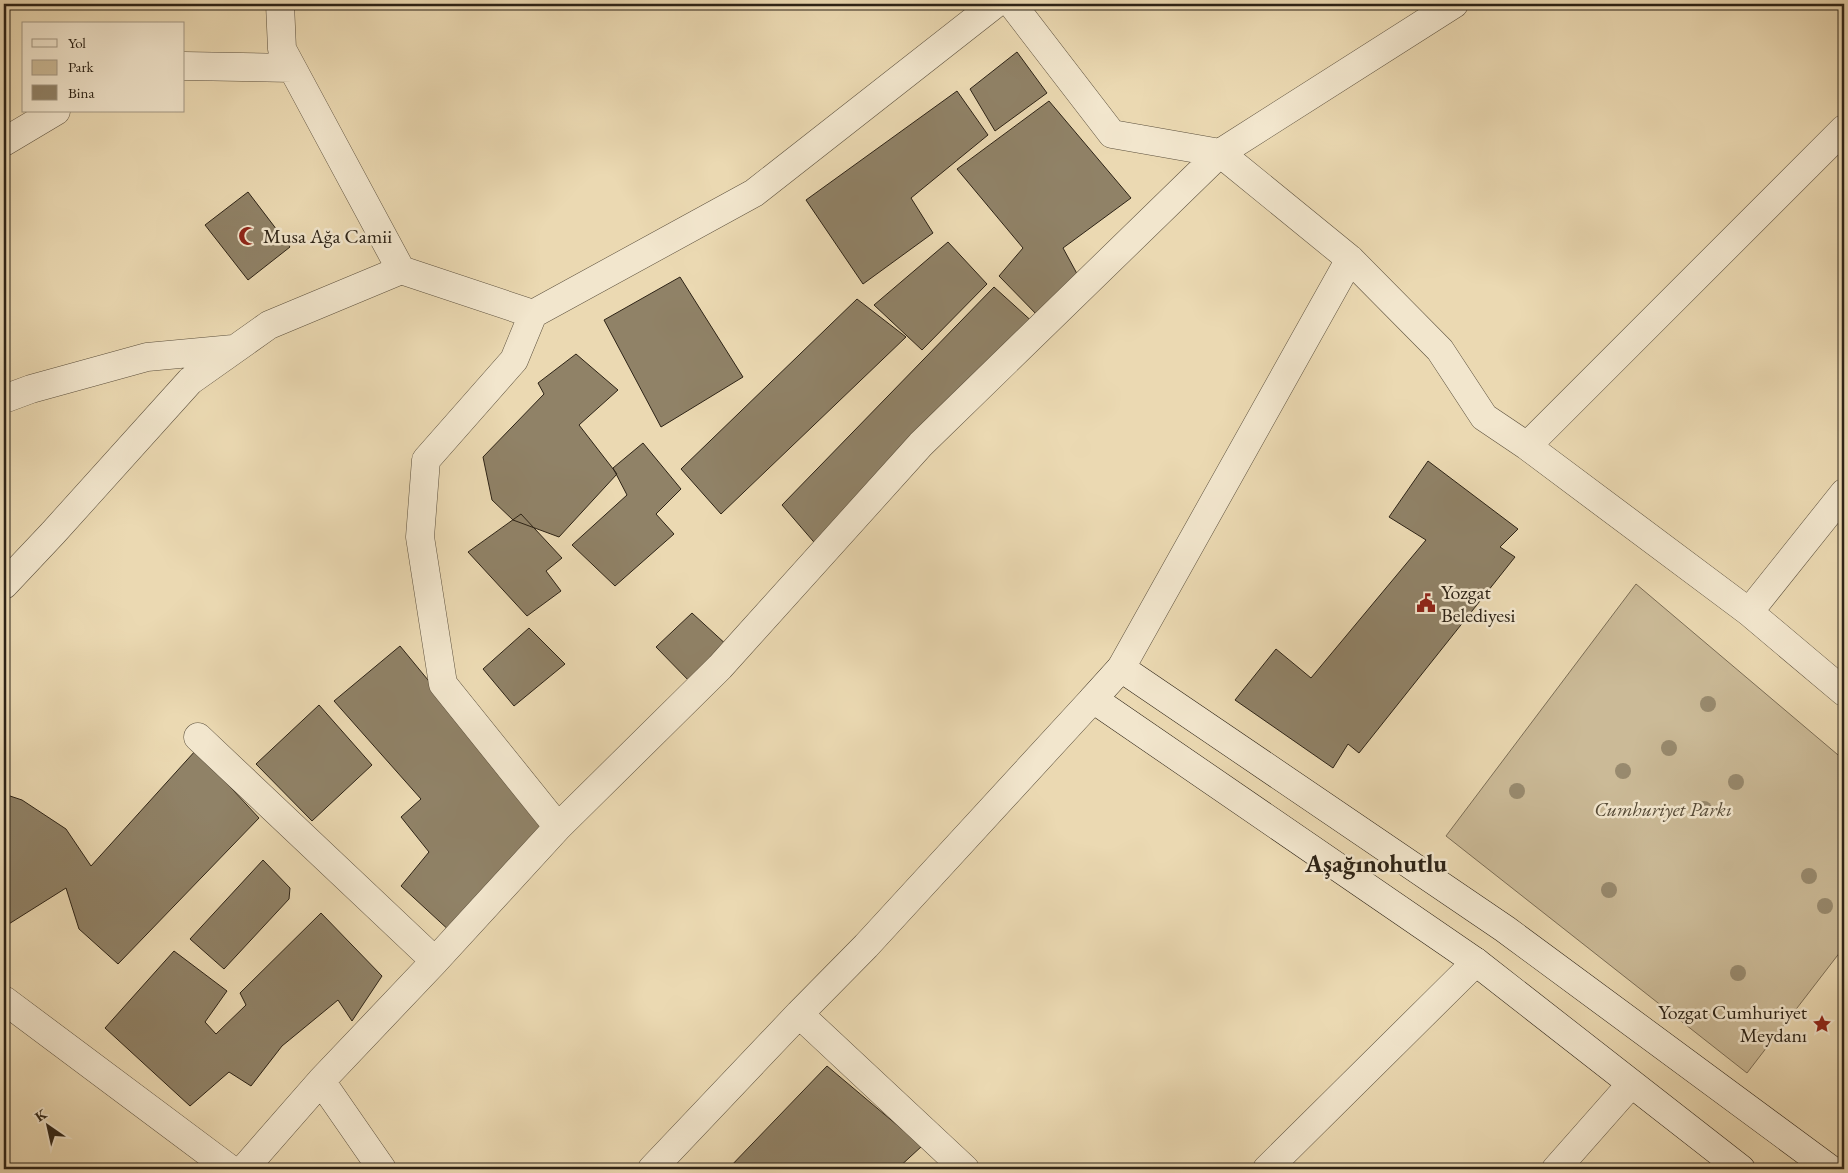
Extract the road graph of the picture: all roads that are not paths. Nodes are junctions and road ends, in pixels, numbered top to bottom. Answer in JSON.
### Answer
{"nodes":[{"id":1,"x":280,"y":4,"type":"edge"},
{"id":2,"x":995,"y":4,"type":"edge"},
{"id":3,"x":1012,"y":4,"type":"edge"},
{"id":4,"x":1454,"y":4,"type":"edge"},
{"id":5,"x":185,"y":66,"type":"edge"},
{"id":6,"x":292,"y":68,"type":"junction"},
{"id":7,"x":54,"y":112,"type":"edge"},
{"id":8,"x":1844,"y":129,"type":"edge"},
{"id":9,"x":4,"y":142,"type":"edge"},
{"id":10,"x":1220,"y":153,"type":"junction"},
{"id":11,"x":1350,"y":259,"type":"junction"},
{"id":12,"x":401,"y":270,"type":"junction"},
{"id":13,"x":533,"y":314,"type":"junction"},
{"id":14,"x":234,"y":349,"type":"junction"},
{"id":15,"x":4,"y":399,"type":"edge"},
{"id":16,"x":1527,"y":446,"type":"junction"},
{"id":17,"x":1844,"y":493,"type":"edge"},
{"id":18,"x":4,"y":585,"type":"edge"},
{"id":19,"x":1749,"y":612,"type":"junction"},
{"id":20,"x":1121,"y":668,"type":"junction"},
{"id":21,"x":1844,"y":692,"type":"edge"},
{"id":22,"x":1093,"y":699,"type":"junction"},
{"id":23,"x":198,"y":737,"type":"dead end"},
{"id":24,"x":558,"y":827,"type":"junction"},
{"id":25,"x":435,"y":961,"type":"junction"},
{"id":26,"x":1476,"y":962,"type":"junction"},
{"id":27,"x":4,"y":1000,"type":"edge"},
{"id":28,"x":799,"y":1014,"type":"junction"},
{"id":29,"x":321,"y":1081,"type":"junction"},
{"id":30,"x":1631,"y":1084,"type":"junction"},
{"id":31,"x":1730,"y":1166,"type":"edge"},
{"id":32,"x":230,"y":1169,"type":"edge"},
{"id":33,"x":244,"y":1169,"type":"edge"},
{"id":34,"x":382,"y":1169,"type":"edge"},
{"id":35,"x":652,"y":1169,"type":"edge"},
{"id":36,"x":965,"y":1169,"type":"edge"},
{"id":37,"x":1267,"y":1169,"type":"edge"},
{"id":38,"x":1556,"y":1169,"type":"edge"},
{"id":39,"x":1830,"y":1169,"type":"edge"}],
"edges":[{"from":1,"to":6,"type":"street"},
{"from":2,"to":13,"type":"street"},
{"from":3,"to":10,"type":"street"},
{"from":4,"to":10,"type":"street"},
{"from":5,"to":6,"type":"street"},
{"from":6,"to":12,"type":"street"},
{"from":7,"to":9,"type":"street"},
{"from":8,"to":16,"type":"street"},
{"from":10,"to":11,"type":"street"},
{"from":10,"to":24,"type":"street"},
{"from":11,"to":16,"type":"street"},
{"from":11,"to":20,"type":"street"},
{"from":12,"to":13,"type":"street"},
{"from":12,"to":14,"type":"street"},
{"from":13,"to":24,"type":"street"},
{"from":14,"to":15,"type":"street"},
{"from":14,"to":18,"type":"street"},
{"from":16,"to":19,"type":"street"},
{"from":17,"to":19,"type":"street"},
{"from":19,"to":21,"type":"street"},
{"from":20,"to":22,"type":"street"},
{"from":20,"to":39,"type":"street"},
{"from":22,"to":26,"type":"street"},
{"from":22,"to":28,"type":"street"},
{"from":23,"to":25,"type":"street"},
{"from":24,"to":25,"type":"street"},
{"from":25,"to":29,"type":"street"},
{"from":26,"to":30,"type":"street"},
{"from":26,"to":37,"type":"street"},
{"from":27,"to":32,"type":"street"},
{"from":28,"to":35,"type":"street"},
{"from":28,"to":36,"type":"street"},
{"from":29,"to":33,"type":"street"},
{"from":29,"to":34,"type":"street"},
{"from":30,"to":31,"type":"street"},
{"from":30,"to":38,"type":"street"}]}
